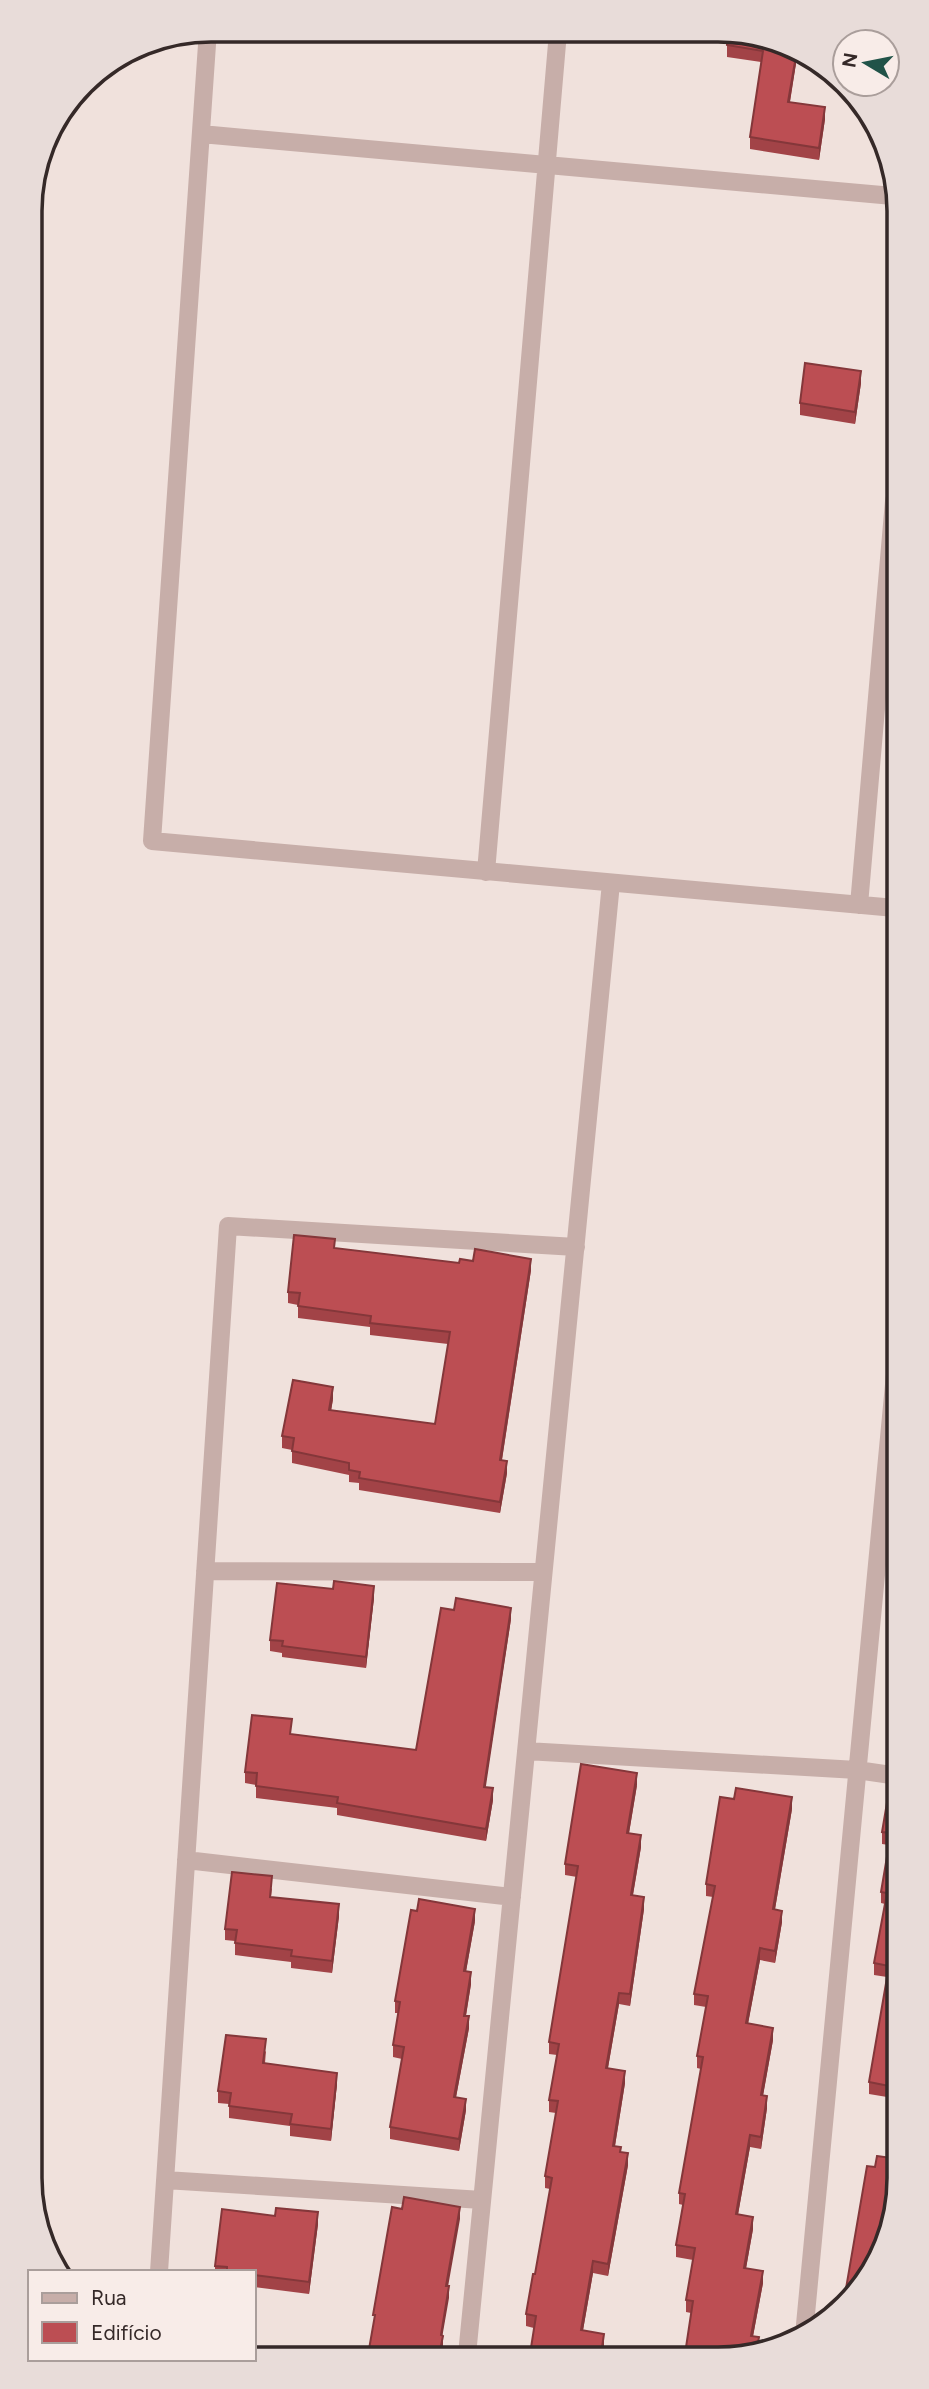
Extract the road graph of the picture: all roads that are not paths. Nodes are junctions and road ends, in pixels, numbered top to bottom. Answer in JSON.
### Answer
{"nodes":[{"id":1,"x":207,"y":42,"type":"edge"},
{"id":2,"x":557,"y":42,"type":"edge"},
{"id":3,"x":201,"y":134,"type":"junction"},
{"id":4,"x":546,"y":164,"type":"junction"},
{"id":5,"x":886,"y":195,"type":"edge"},
{"id":6,"x":887,"y":582,"type":"edge"},
{"id":7,"x":486,"y":872,"type":"junction"},
{"id":8,"x":611,"y":883,"type":"junction"},
{"id":9,"x":859,"y":905,"type":"junction"},
{"id":10,"x":887,"y":907,"type":"edge"},
{"id":11,"x":576,"y":1247,"type":"junction"},
{"id":12,"x":887,"y":1457,"type":"edge"},
{"id":13,"x":205,"y":1571,"type":"junction"},
{"id":14,"x":544,"y":1572,"type":"junction"},
{"id":15,"x":526,"y":1751,"type":"junction"},
{"id":16,"x":857,"y":1770,"type":"junction"},
{"id":17,"x":887,"y":1774,"type":"edge"},
{"id":18,"x":186,"y":1860,"type":"junction"},
{"id":19,"x":512,"y":1897,"type":"junction"},
{"id":20,"x":166,"y":2180,"type":"junction"},
{"id":21,"x":482,"y":2200,"type":"junction"},
{"id":22,"x":159,"y":2270,"type":"edge"},
{"id":23,"x":805,"y":2323,"type":"edge"},
{"id":24,"x":468,"y":2347,"type":"edge"}],
"edges":[{"from":1,"to":3,"type":"street"},
{"from":2,"to":4,"type":"street"},
{"from":3,"to":4,"type":"street"},
{"from":3,"to":7,"type":"street"},
{"from":4,"to":5,"type":"street"},
{"from":4,"to":7,"type":"street"},
{"from":6,"to":9,"type":"street"},
{"from":7,"to":8,"type":"street"},
{"from":8,"to":9,"type":"street"},
{"from":8,"to":11,"type":"street"},
{"from":9,"to":10,"type":"street"},
{"from":11,"to":13,"type":"street"},
{"from":11,"to":14,"type":"street"},
{"from":12,"to":16,"type":"street"},
{"from":13,"to":14,"type":"street"},
{"from":13,"to":18,"type":"street"},
{"from":14,"to":15,"type":"street"},
{"from":15,"to":16,"type":"street"},
{"from":15,"to":19,"type":"street"},
{"from":16,"to":17,"type":"street"},
{"from":16,"to":23,"type":"street"},
{"from":18,"to":19,"type":"street"},
{"from":18,"to":20,"type":"street"},
{"from":19,"to":21,"type":"street"},
{"from":20,"to":21,"type":"street"},
{"from":20,"to":22,"type":"street"},
{"from":21,"to":24,"type":"street"}]}
